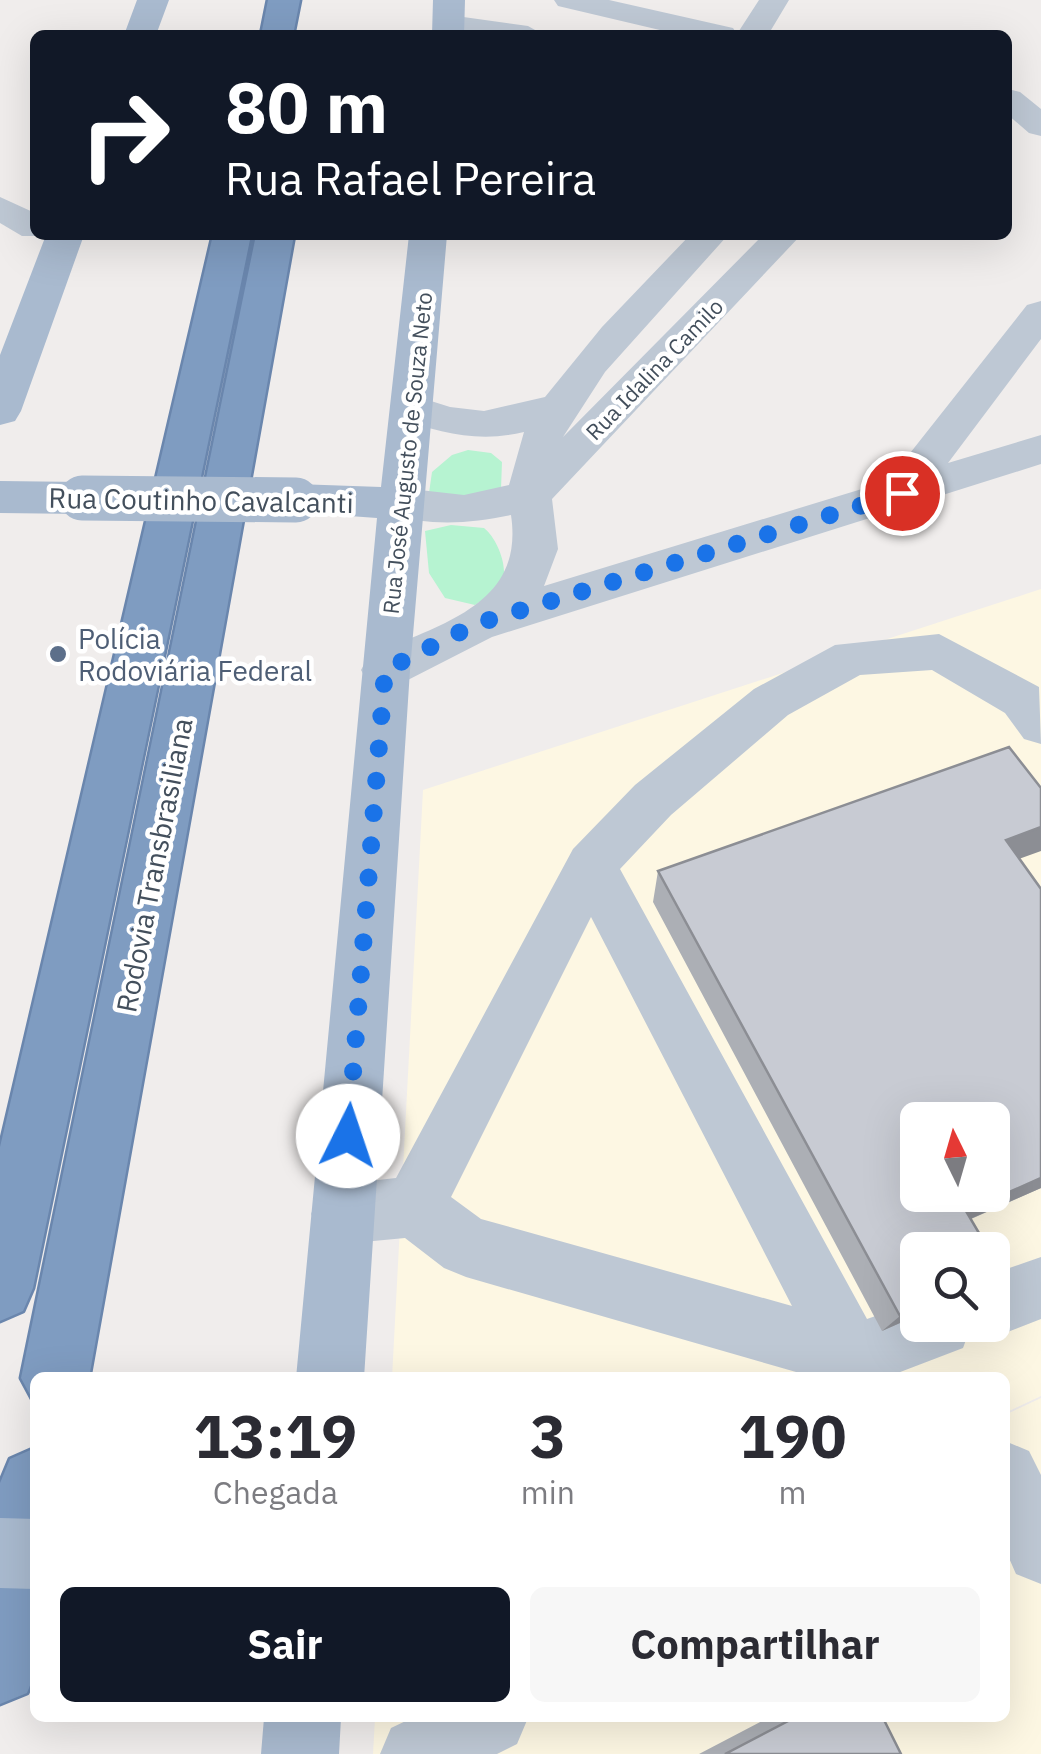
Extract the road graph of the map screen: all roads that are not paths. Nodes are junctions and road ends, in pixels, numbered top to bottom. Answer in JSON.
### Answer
{"nodes":[{"id":1,"x":153,"y":0,"type":"edge"},
{"id":2,"x":284,"y":0,"type":"edge"},
{"id":3,"x":569,"y":0,"type":"edge"},
{"id":4,"x":774,"y":0,"type":"edge"},
{"id":5,"x":448,"y":20,"type":"edge"},
{"id":6,"x":142,"y":30,"type":"edge"},
{"id":7,"x":278,"y":30,"type":"edge"},
{"id":8,"x":501,"y":30,"type":"edge"},
{"id":9,"x":700,"y":30,"type":"edge"},
{"id":10,"x":755,"y":30,"type":"edge"},
{"id":11,"x":1012,"y":102,"type":"edge"},
{"id":12,"x":1041,"y":126,"type":"edge"},
{"id":13,"x":0,"y":208,"type":"edge"},
{"id":14,"x":30,"y":223,"type":"edge"},
{"id":15,"x":51,"y":240,"type":"edge"},
{"id":16,"x":231,"y":240,"type":"edge"},
{"id":17,"x":274,"y":240,"type":"edge"},
{"id":18,"x":428,"y":240,"type":"edge"},
{"id":19,"x":706,"y":240,"type":"edge"},
{"id":20,"x":770,"y":240,"type":"edge"},
{"id":21,"x":1041,"y":313,"type":"edge"},
{"id":22,"x":556,"y":407,"type":"junction"},
{"id":23,"x":412,"y":408,"type":"junction"},
{"id":24,"x":0,"y":411,"type":"edge"},
{"id":25,"x":1041,"y":450,"type":"edge"},
{"id":26,"x":902,"y":493,"type":"junction"},
{"id":27,"x":530,"y":496,"type":"junction"},
{"id":28,"x":0,"y":497,"type":"edge"},
{"id":29,"x":402,"y":503,"type":"junction"},
{"id":30,"x":539,"y":545,"type":"junction"},
{"id":31,"x":636,"y":576,"type":"junction"},
{"id":32,"x":494,"y":620,"type":"junction"},
{"id":33,"x":385,"y":670,"type":"junction"},
{"id":34,"x":1041,"y":725,"type":"edge"},
{"id":35,"x":591,"y":865,"type":"junction"},
{"id":36,"x":414,"y":1207,"type":"junction"},
{"id":37,"x":342,"y":1214,"type":"junction"},
{"id":38,"x":0,"y":1288,"type":"edge"},
{"id":39,"x":1041,"y":1288,"type":"edge"},
{"id":40,"x":1010,"y":1299,"type":"edge"},
{"id":41,"x":907,"y":1342,"type":"edge"},
{"id":42,"x":859,"y":1367,"type":"edge"},
{"id":43,"x":57,"y":1372,"type":"edge"},
{"id":44,"x":330,"y":1372,"type":"edge"},
{"id":45,"x":1041,"y":1450,"type":"edge"},
{"id":46,"x":1010,"y":1465,"type":"edge"},
{"id":47,"x":1010,"y":1486,"type":"edge"},
{"id":48,"x":30,"y":1510,"type":"edge"},
{"id":49,"x":1041,"y":1549,"type":"edge"},
{"id":50,"x":0,"y":1553,"type":"edge"},
{"id":51,"x":30,"y":1554,"type":"edge"},
{"id":52,"x":0,"y":1666,"type":"edge"},
{"id":53,"x":303,"y":1722,"type":"edge"},
{"id":54,"x":300,"y":1754,"type":"edge"}],
"edges":[{"from":1,"to":6,"type":"main road"},
{"from":2,"to":7,"type":"highway"},
{"from":3,"to":9,"type":"street"},
{"from":4,"to":10,"type":"street"},
{"from":5,"to":8,"type":"street"},
{"from":11,"to":12,"type":"street"},
{"from":13,"to":14,"type":"street"},
{"from":15,"to":24,"type":"main road"},
{"from":16,"to":38,"type":"highway","name":"Rodovia Transbrasiliana"},
{"from":17,"to":43,"type":"highway","name":"Rodovia Transbrasiliana"},
{"from":18,"to":23,"type":"main road","name":"Rua José Augusto de Souza Neto"},
{"from":19,"to":22,"type":"street","name":"Rua Idalina Camilo"},
{"from":20,"to":27,"type":"street","name":"Rua Idalina Camilo"},
{"from":21,"to":26,"type":"street"},
{"from":22,"to":23,"type":"street","name":"Rua Idalina Camilo"},
{"from":22,"to":27,"type":"street","name":"Rua Idalina Camilo"},
{"from":23,"to":29,"type":"main road","name":"Rua José Augusto de Souza Neto"},
{"from":25,"to":26,"type":"street"},
{"from":26,"to":31,"type":"street"},
{"from":27,"to":29,"type":"street"},
{"from":27,"to":30,"type":"street","name":"Rua Idalina Camilo"},
{"from":28,"to":29,"type":"main road","name":"Rua Coutinho Cavalcanti","bridge":true},
{"from":29,"to":33,"type":"main road","name":"Rua José Augusto de Souza Neto"},
{"from":30,"to":31,"type":"street"},
{"from":30,"to":32,"type":"street"},
{"from":31,"to":32,"type":"street"},
{"from":32,"to":33,"type":"street"},
{"from":33,"to":37,"type":"main road","name":"Rua José Augusto de Souza Neto"},
{"from":34,"to":35,"type":"street"},
{"from":35,"to":36,"type":"street"},
{"from":35,"to":42,"type":"street"},
{"from":36,"to":37,"type":"street"},
{"from":36,"to":42,"type":"street"},
{"from":37,"to":44,"type":"main road","name":"Rua José Augusto de Souza Neto"},
{"from":39,"to":40,"type":"street"},
{"from":41,"to":42,"type":"street"},
{"from":45,"to":46,"type":"street"},
{"from":47,"to":49,"type":"street"},
{"from":48,"to":52,"type":"highway"},
{"from":50,"to":51,"type":"main road","bridge":true},
{"from":53,"to":54,"type":"main road"}]}
